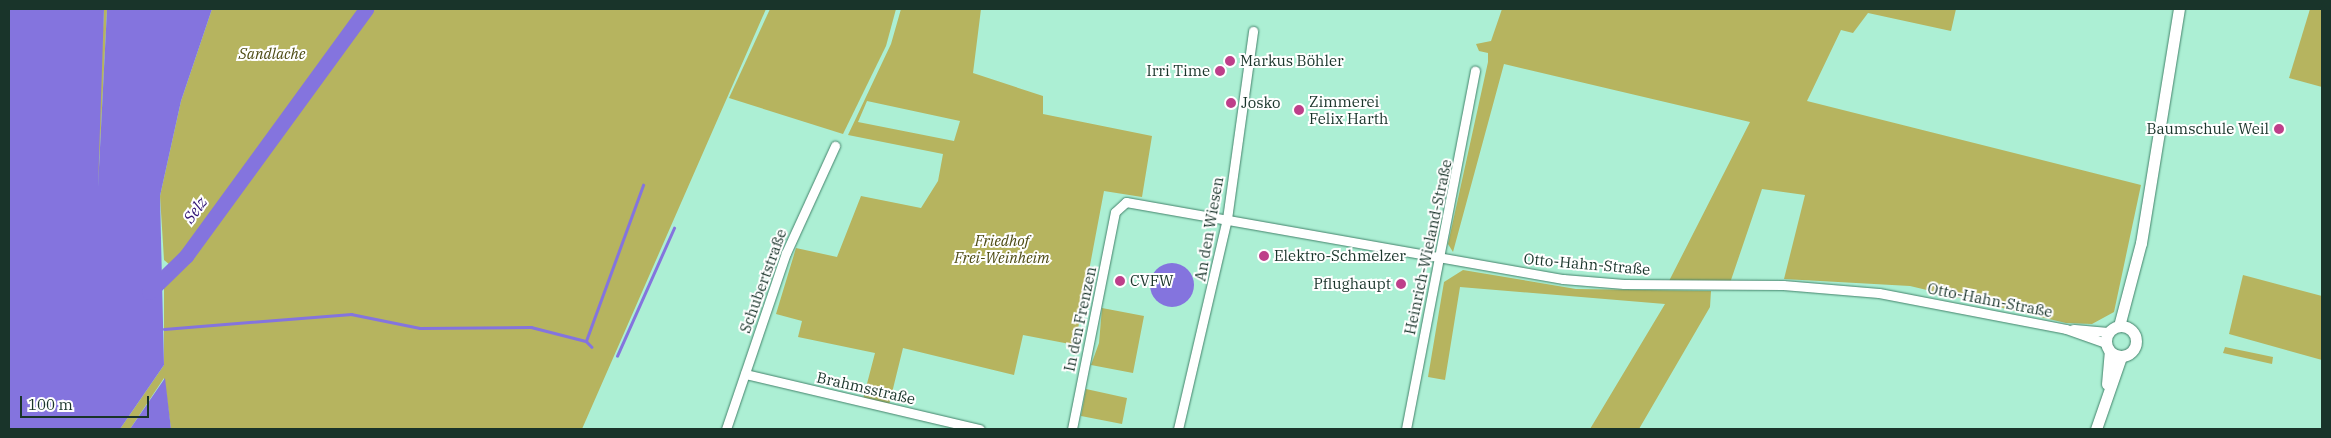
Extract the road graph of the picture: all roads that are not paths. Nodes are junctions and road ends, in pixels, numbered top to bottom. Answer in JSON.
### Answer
{"nodes":[{"id":1,"x":2179,"y":9,"type":"edge"},
{"id":2,"x":1254,"y":31,"type":"dead end"},
{"id":3,"x":1475,"y":71,"type":"dead end"},
{"id":4,"x":835,"y":146,"type":"dead end"},
{"id":5,"x":1115,"y":215,"type":"joint"},
{"id":6,"x":1227,"y":219,"type":"junction"},
{"id":7,"x":1440,"y":257,"type":"junction"},
{"id":8,"x":2066,"y":329,"type":"junction"},
{"id":9,"x":2119,"y":329,"type":"junction"},
{"id":10,"x":2108,"y":347,"type":"junction"},
{"id":11,"x":2121,"y":357,"type":"junction"},
{"id":12,"x":745,"y":374,"type":"junction"},
{"id":13,"x":2107,"y":391,"type":"junction"},
{"id":14,"x":726,"y":429,"type":"edge"},
{"id":15,"x":980,"y":429,"type":"edge"},
{"id":16,"x":1072,"y":429,"type":"edge"},
{"id":17,"x":1178,"y":429,"type":"edge"},
{"id":18,"x":1406,"y":429,"type":"edge"},
{"id":19,"x":2096,"y":429,"type":"edge"}],
"edges":[{"from":1,"to":9,"type":"main road"},
{"from":2,"to":6,"type":"street","name":"An den Wiesen"},
{"from":3,"to":7,"type":"street","name":"Heinrich-Wieland-Straße"},
{"from":4,"to":12,"type":"street","name":"Schubertstraße"},
{"from":5,"to":6,"type":"street","name":"Otto-Hahn-Straße"},
{"from":5,"to":16,"type":"street","name":"In den Frenzen"},
{"from":6,"to":7,"type":"street","name":"Otto-Hahn-Straße"},
{"from":6,"to":17,"type":"street","name":"An den Wiesen"},
{"from":7,"to":8,"type":"street","name":"Otto-Hahn-Straße"},
{"from":7,"to":18,"type":"street","name":"Heinrich-Wieland-Straße"},
{"from":8,"to":9,"type":"street","name":"Otto-Hahn-Straße"},
{"from":8,"to":10,"type":"street","name":"Otto-Hahn-Straße"},
{"from":9,"to":10,"type":"main road"},
{"from":9,"to":11,"type":"main road"},
{"from":10,"to":11,"type":"main road"},
{"from":10,"to":13,"type":"main road"},
{"from":11,"to":13,"type":"main road"},
{"from":12,"to":14,"type":"street","name":"Schubertstraße"},
{"from":12,"to":15,"type":"street","name":"Brahmsstraße"},
{"from":13,"to":19,"type":"main road"}]}
